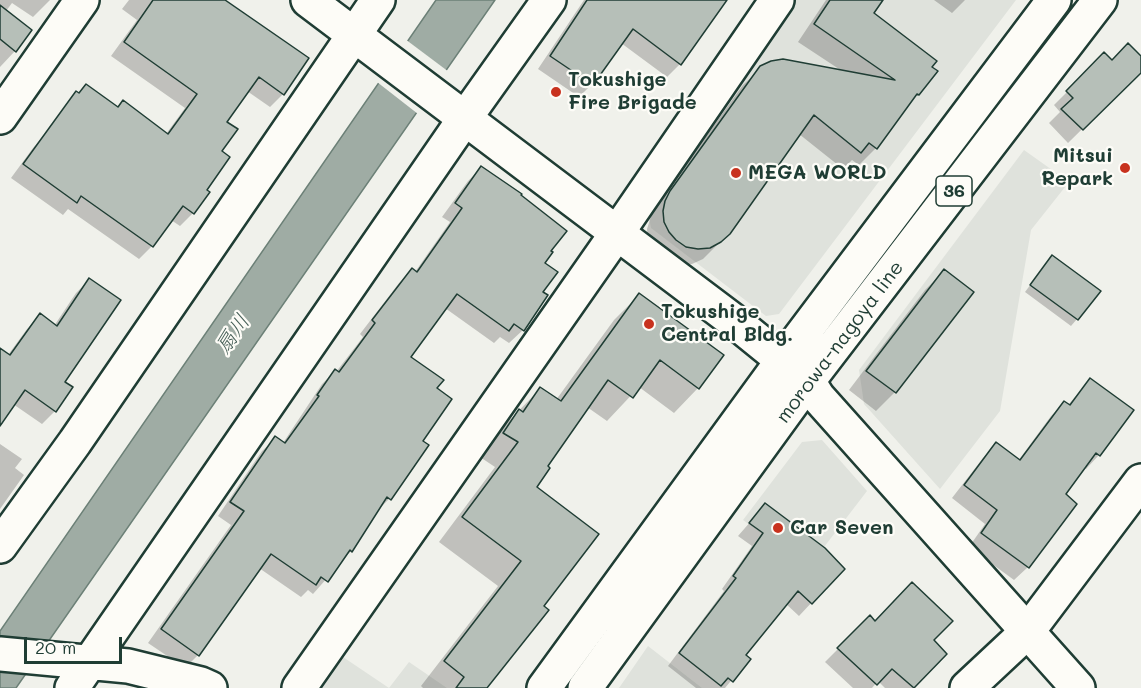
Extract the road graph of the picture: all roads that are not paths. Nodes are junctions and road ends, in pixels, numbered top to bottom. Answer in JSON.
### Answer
{"nodes":[{"id":1,"x":82,"y":0,"type":"edge"},
{"id":2,"x":308,"y":0,"type":"edge"},
{"id":3,"x":378,"y":0,"type":"edge"},
{"id":4,"x":549,"y":0,"type":"edge"},
{"id":5,"x":1053,"y":0,"type":"edge"},
{"id":6,"x":1100,"y":0,"type":"edge"},
{"id":7,"x":768,"y":3,"type":"edge"},
{"id":8,"x":354,"y":35,"type":"junction"},
{"id":9,"x":0,"y":117,"type":"edge"},
{"id":10,"x":465,"y":118,"type":"junction"},
{"id":11,"x":617,"y":233,"type":"junction"},
{"id":12,"x":783,"y":360,"type":"junction"},
{"id":13,"x":808,"y":381,"type":"junction"},
{"id":14,"x":1141,"y":481,"type":"edge"},
{"id":15,"x":0,"y":546,"type":"edge"},
{"id":16,"x":1028,"y":631,"type":"junction"},
{"id":17,"x":0,"y":654,"type":"edge"},
{"id":18,"x":82,"y":675,"type":"edge"},
{"id":19,"x":210,"y":688,"type":"edge"},
{"id":20,"x":299,"y":688,"type":"edge"},
{"id":21,"x":544,"y":688,"type":"edge"},
{"id":22,"x":585,"y":688,"type":"edge"},
{"id":23,"x":967,"y":688,"type":"edge"},
{"id":24,"x":1078,"y":688,"type":"edge"}],
"edges":[{"from":1,"to":9,"type":"street"},
{"from":2,"to":8,"type":"street"},
{"from":3,"to":8,"type":"street"},
{"from":4,"to":10,"type":"street"},
{"from":5,"to":12,"type":"street","name":"morowa-nagoya line","number":"36"},
{"from":6,"to":13,"type":"street","name":"morowa-nagoya line","number":"36"},
{"from":7,"to":11,"type":"street"},
{"from":8,"to":10,"type":"street"},
{"from":8,"to":15,"type":"street"},
{"from":10,"to":11,"type":"street"},
{"from":10,"to":18,"type":"street"},
{"from":11,"to":12,"type":"street"},
{"from":11,"to":20,"type":"street"},
{"from":12,"to":13,"type":"street"},
{"from":12,"to":21,"type":"street","name":"morowa-nagoya line","number":"36"},
{"from":13,"to":16,"type":"street"},
{"from":13,"to":22,"type":"street","name":"morowa-nagoya line","number":"36"},
{"from":14,"to":16,"type":"street"},
{"from":16,"to":23,"type":"street"},
{"from":16,"to":24,"type":"street"},
{"from":17,"to":18,"type":"street"},
{"from":18,"to":19,"type":"street"}]}
